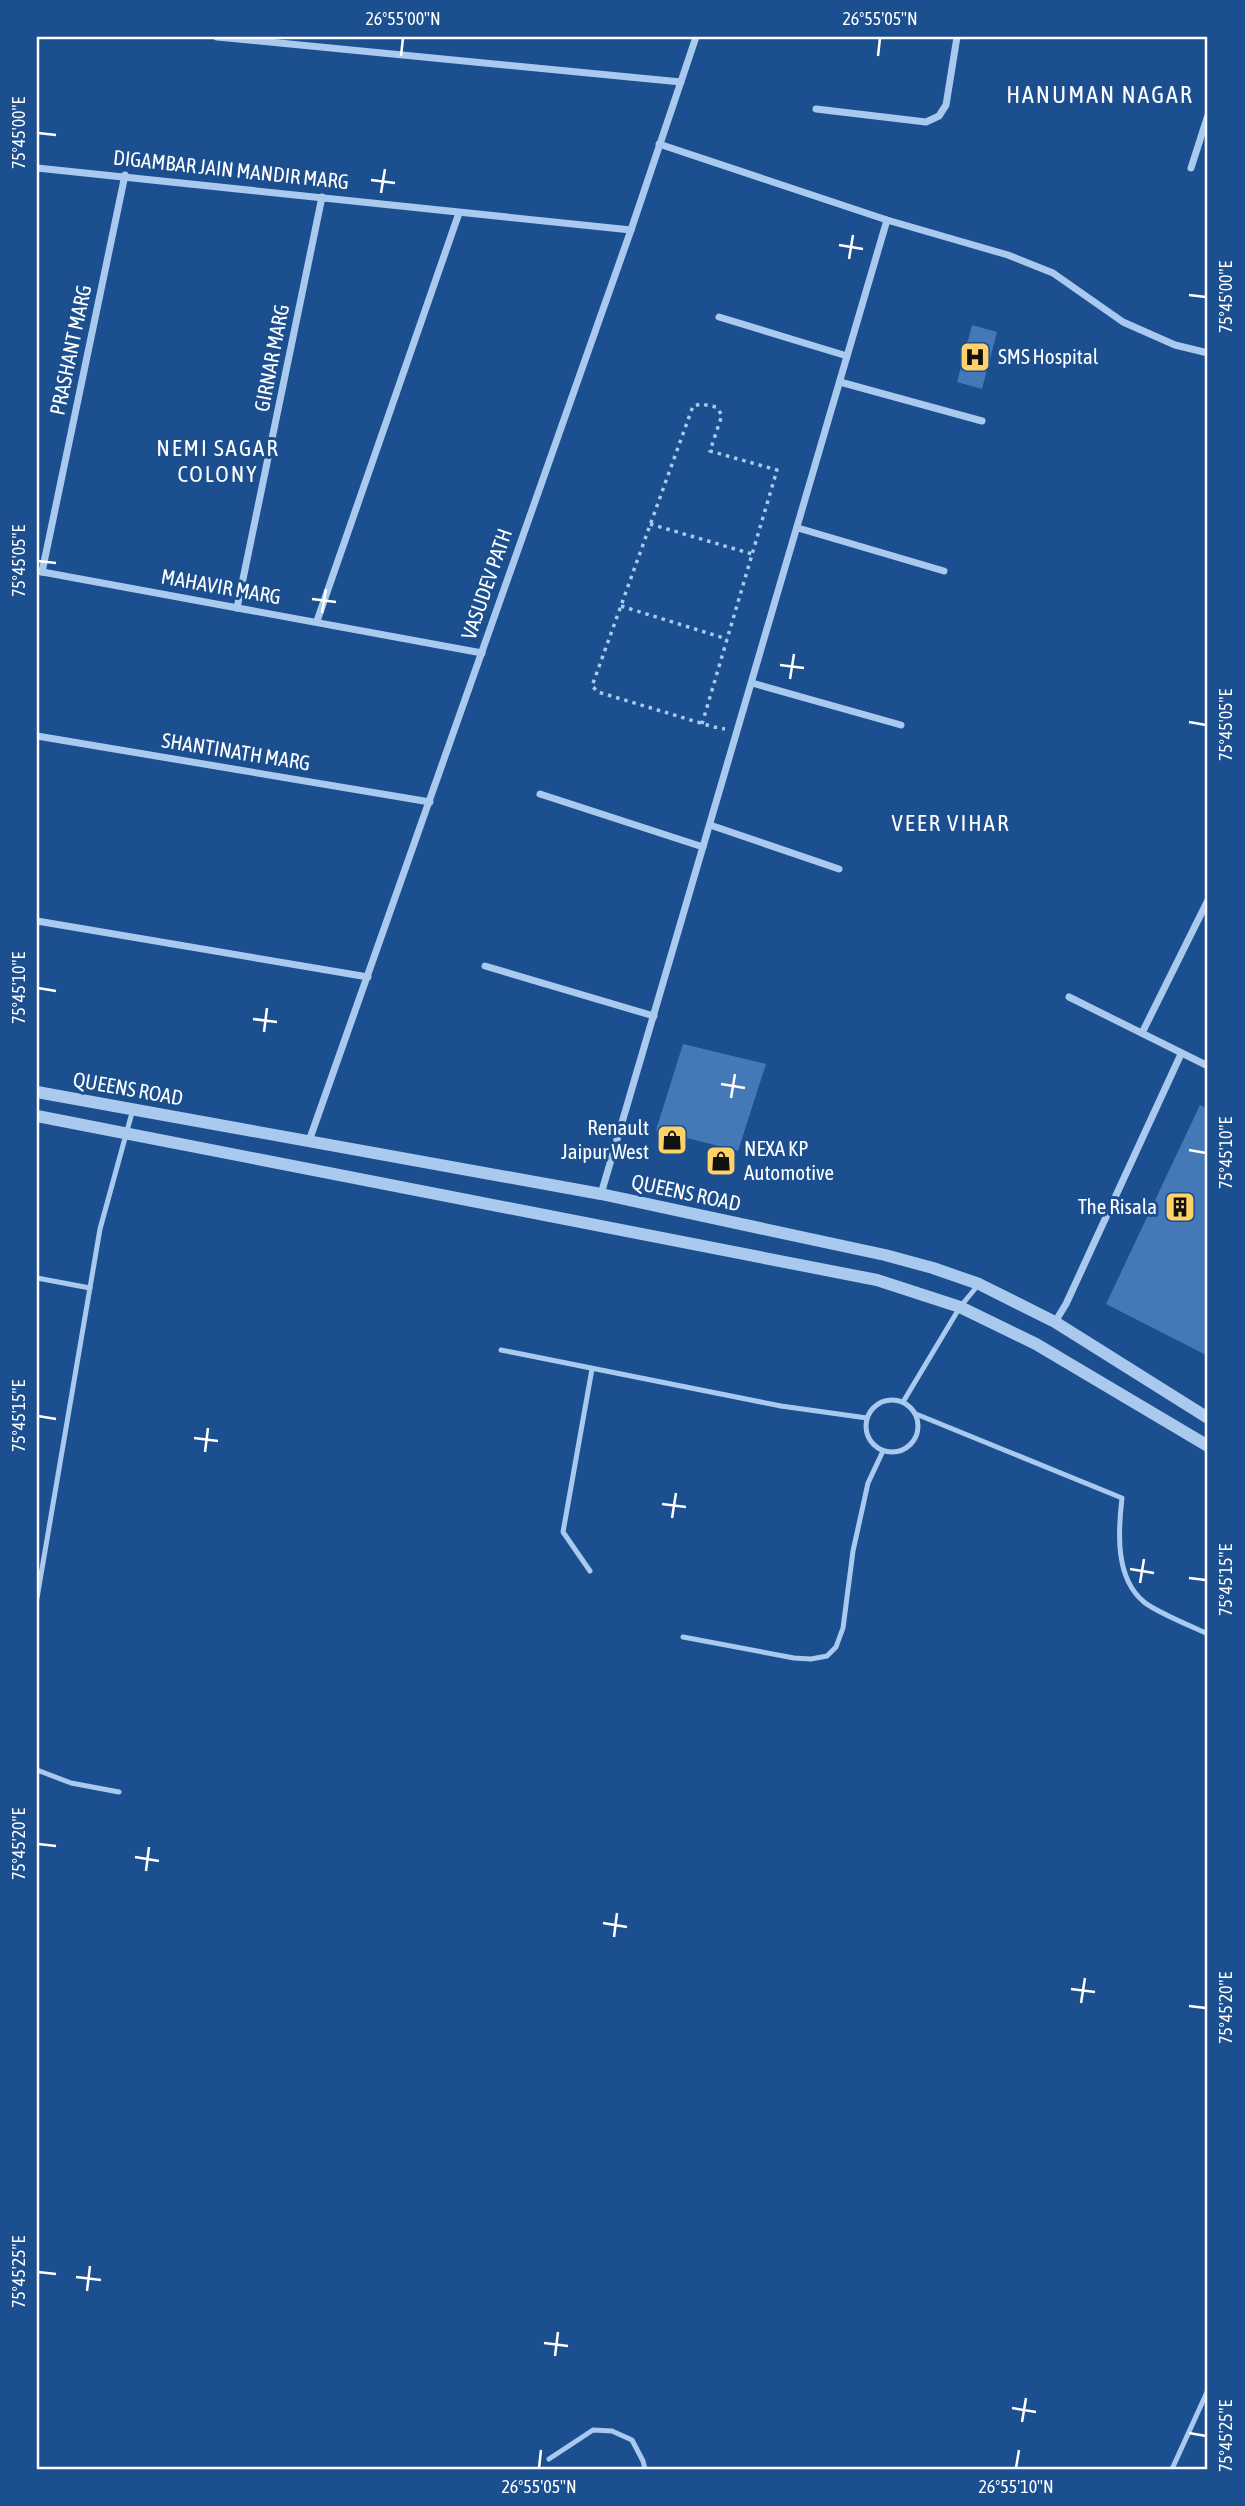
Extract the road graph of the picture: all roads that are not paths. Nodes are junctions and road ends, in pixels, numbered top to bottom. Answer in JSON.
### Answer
{"nodes":[{"id":1,"x":217,"y":37,"type":"edge"},
{"id":2,"x":696,"y":37,"type":"edge"},
{"id":3,"x":957,"y":37,"type":"edge"},
{"id":4,"x":681,"y":82,"type":"junction"},
{"id":5,"x":816,"y":109,"type":"dead end"},
{"id":6,"x":1208,"y":115,"type":"edge"},
{"id":7,"x":659,"y":144,"type":"junction"},
{"id":8,"x":37,"y":168,"type":"edge"},
{"id":9,"x":1191,"y":168,"type":"dead end"},
{"id":10,"x":125,"y":175,"type":"junction"},
{"id":11,"x":322,"y":197,"type":"junction"},
{"id":12,"x":459,"y":213,"type":"junction"},
{"id":13,"x":887,"y":220,"type":"junction"},
{"id":14,"x":631,"y":230,"type":"junction"},
{"id":15,"x":719,"y":317,"type":"dead end"},
{"id":16,"x":1208,"y":353,"type":"edge"},
{"id":17,"x":847,"y":356,"type":"junction"},
{"id":18,"x":840,"y":382,"type":"junction"},
{"id":19,"x":982,"y":421,"type":"dead end"},
{"id":20,"x":798,"y":528,"type":"junction"},
{"id":21,"x":944,"y":571,"type":"dead end"},
{"id":22,"x":39,"y":572,"type":"edge"},
{"id":23,"x":237,"y":608,"type":"junction"},
{"id":24,"x":317,"y":621,"type":"junction"},
{"id":25,"x":482,"y":653,"type":"junction"},
{"id":26,"x":752,"y":683,"type":"junction"},
{"id":27,"x":901,"y":725,"type":"dead end"},
{"id":28,"x":37,"y":736,"type":"edge"},
{"id":29,"x":540,"y":794,"type":"dead end"},
{"id":30,"x":430,"y":802,"type":"junction"},
{"id":31,"x":710,"y":825,"type":"junction"},
{"id":32,"x":703,"y":847,"type":"junction"},
{"id":33,"x":839,"y":869,"type":"dead end"},
{"id":34,"x":1208,"y":900,"type":"edge"},
{"id":35,"x":37,"y":920,"type":"edge"},
{"id":36,"x":485,"y":966,"type":"dead end"},
{"id":37,"x":368,"y":977,"type":"junction"},
{"id":38,"x":1069,"y":998,"type":"dead end"},
{"id":39,"x":654,"y":1016,"type":"junction"},
{"id":40,"x":1142,"y":1033,"type":"junction"},
{"id":41,"x":1181,"y":1054,"type":"junction"},
{"id":42,"x":1208,"y":1066,"type":"edge"},
{"id":43,"x":37,"y":1092,"type":"edge"},
{"id":44,"x":133,"y":1110,"type":"junction"},
{"id":45,"x":37,"y":1116,"type":"edge"},
{"id":46,"x":126,"y":1133,"type":"junction"},
{"id":47,"x":309,"y":1141,"type":"junction"},
{"id":48,"x":601,"y":1194,"type":"junction"},
{"id":49,"x":37,"y":1278,"type":"edge"},
{"id":50,"x":979,"y":1284,"type":"junction"},
{"id":51,"x":90,"y":1288,"type":"junction"},
{"id":52,"x":960,"y":1307,"type":"junction"},
{"id":53,"x":1055,"y":1322,"type":"junction"},
{"id":54,"x":501,"y":1350,"type":"dead end"},
{"id":55,"x":592,"y":1369,"type":"junction"},
{"id":56,"x":903,"y":1402,"type":"junction"},
{"id":57,"x":916,"y":1414,"type":"junction"},
{"id":58,"x":867,"y":1418,"type":"junction"},
{"id":59,"x":1208,"y":1418,"type":"edge"},
{"id":60,"x":1208,"y":1446,"type":"edge"},
{"id":61,"x":883,"y":1451,"type":"junction"},
{"id":62,"x":590,"y":1571,"type":"dead end"},
{"id":63,"x":37,"y":1598,"type":"edge"},
{"id":64,"x":1208,"y":1634,"type":"edge"},
{"id":65,"x":683,"y":1637,"type":"dead end"},
{"id":66,"x":37,"y":1770,"type":"edge"},
{"id":67,"x":120,"y":1792,"type":"dead end"},
{"id":68,"x":1208,"y":2390,"type":"edge"},
{"id":69,"x":549,"y":2459,"type":"dead end"},
{"id":70,"x":645,"y":2469,"type":"edge"},
{"id":71,"x":1172,"y":2469,"type":"edge"}],
"edges":[{"from":1,"to":4,"type":"street"},
{"from":2,"to":4,"type":"street","name":"VASUDEV PATH"},
{"from":3,"to":5,"type":"street"},
{"from":4,"to":7,"type":"street","name":"VASUDEV PATH"},
{"from":6,"to":9,"type":"street"},
{"from":7,"to":13,"type":"street"},
{"from":7,"to":14,"type":"street","name":"VASUDEV PATH"},
{"from":8,"to":10,"type":"street","name":"DIGAMBAR JAIN MANDIR MARG"},
{"from":10,"to":11,"type":"street","name":"DIGAMBAR JAIN MANDIR MARG"},
{"from":10,"to":22,"type":"street","name":"PRASHANT MARG"},
{"from":11,"to":12,"type":"street","name":"DIGAMBAR JAIN MANDIR MARG"},
{"from":11,"to":23,"type":"street","name":"GIRNAR MARG"},
{"from":12,"to":14,"type":"street","name":"DIGAMBAR JAIN MANDIR MARG"},
{"from":12,"to":24,"type":"street"},
{"from":13,"to":16,"type":"street"},
{"from":13,"to":17,"type":"street"},
{"from":14,"to":25,"type":"street","name":"VASUDEV PATH"},
{"from":15,"to":17,"type":"street"},
{"from":17,"to":18,"type":"street"},
{"from":18,"to":19,"type":"street"},
{"from":18,"to":20,"type":"street"},
{"from":20,"to":21,"type":"street"},
{"from":20,"to":26,"type":"street"},
{"from":22,"to":23,"type":"street","name":"MAHAVIR MARG"},
{"from":23,"to":24,"type":"street","name":"MAHAVIR MARG"},
{"from":24,"to":25,"type":"street","name":"MAHAVIR MARG"},
{"from":25,"to":30,"type":"street","name":"VASUDEV PATH"},
{"from":26,"to":27,"type":"street"},
{"from":26,"to":31,"type":"street"},
{"from":28,"to":30,"type":"street","name":"SHANTINATH MARG"},
{"from":29,"to":32,"type":"street"},
{"from":30,"to":37,"type":"street","name":"VASUDEV PATH"},
{"from":31,"to":32,"type":"street"},
{"from":31,"to":33,"type":"street"},
{"from":32,"to":39,"type":"street"},
{"from":34,"to":40,"type":"street"},
{"from":35,"to":37,"type":"street"},
{"from":36,"to":39,"type":"street"},
{"from":37,"to":47,"type":"street","name":"VASUDEV PATH"},
{"from":38,"to":40,"type":"street"},
{"from":39,"to":48,"type":"street"},
{"from":40,"to":41,"type":"street"},
{"from":41,"to":42,"type":"street"},
{"from":41,"to":53,"type":"street"},
{"from":43,"to":44,"type":"street","name":"QUEENS ROAD"},
{"from":44,"to":46,"type":"lane"},
{"from":44,"to":47,"type":"street","name":"QUEENS ROAD"},
{"from":45,"to":46,"type":"street","name":"QUEENS ROAD"},
{"from":46,"to":51,"type":"lane"},
{"from":46,"to":52,"type":"street","name":"QUEENS ROAD"},
{"from":47,"to":48,"type":"street","name":"QUEENS ROAD"},
{"from":48,"to":50,"type":"street","name":"QUEENS ROAD"},
{"from":49,"to":51,"type":"lane"},
{"from":50,"to":52,"type":"lane"},
{"from":50,"to":53,"type":"street","name":"QUEENS ROAD"},
{"from":51,"to":63,"type":"lane"},
{"from":52,"to":56,"type":"lane"},
{"from":52,"to":60,"type":"street","name":"QUEENS ROAD"},
{"from":53,"to":59,"type":"street","name":"QUEENS ROAD"},
{"from":54,"to":55,"type":"lane"},
{"from":55,"to":58,"type":"lane"},
{"from":55,"to":62,"type":"lane"},
{"from":56,"to":57,"type":"lane"},
{"from":56,"to":58,"type":"lane"},
{"from":57,"to":61,"type":"lane"},
{"from":57,"to":64,"type":"lane"},
{"from":58,"to":61,"type":"lane"},
{"from":61,"to":65,"type":"lane"},
{"from":66,"to":67,"type":"lane"},
{"from":68,"to":71,"type":"lane"},
{"from":69,"to":70,"type":"lane"}]}
